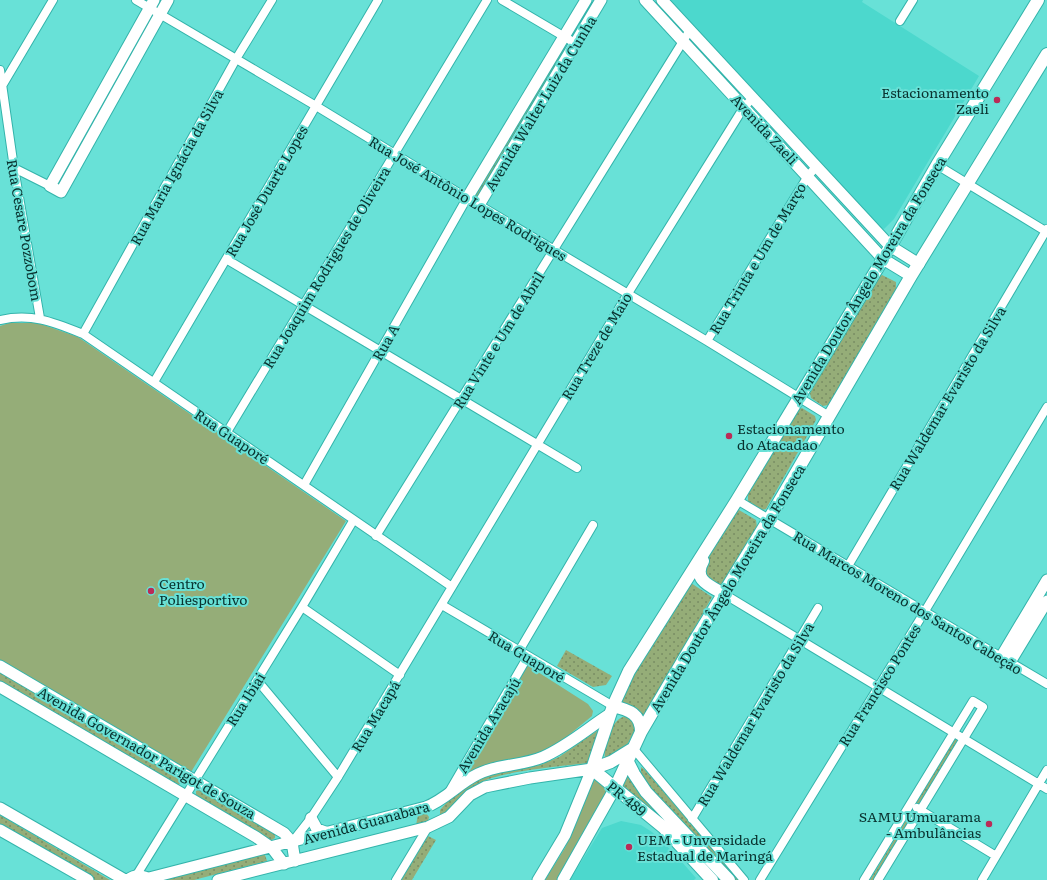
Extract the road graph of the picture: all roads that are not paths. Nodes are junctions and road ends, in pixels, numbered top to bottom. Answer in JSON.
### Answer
{"nodes":[{"id":1,"x":53,"y":0,"type":"edge"},
{"id":2,"x":136,"y":0,"type":"edge"},
{"id":3,"x":168,"y":0,"type":"edge"},
{"id":4,"x":272,"y":0,"type":"edge"},
{"id":5,"x":378,"y":0,"type":"edge"},
{"id":6,"x":487,"y":0,"type":"edge"},
{"id":7,"x":502,"y":0,"type":"edge"},
{"id":8,"x":586,"y":0,"type":"edge"},
{"id":9,"x":601,"y":0,"type":"edge"},
{"id":10,"x":645,"y":0,"type":"edge"},
{"id":11,"x":662,"y":0,"type":"edge"},
{"id":12,"x":913,"y":0,"type":"edge"},
{"id":13,"x":1038,"y":0,"type":"edge"},
{"id":14,"x":152,"y":4,"type":"edge"},
{"id":15,"x":160,"y":14,"type":"junction"},
{"id":16,"x":900,"y":21,"type":"dead end"},
{"id":17,"x":690,"y":30,"type":"junction"},
{"id":18,"x":563,"y":37,"type":"junction"},
{"id":19,"x":682,"y":40,"type":"junction"},
{"id":20,"x":575,"y":44,"type":"junction"},
{"id":21,"x":1047,"y":54,"type":"edge"},
{"id":22,"x":236,"y":59,"type":"junction"},
{"id":23,"x":0,"y":70,"type":"edge"},
{"id":24,"x":2,"y":86,"type":"junction"},
{"id":25,"x":753,"y":98,"type":"junction"},
{"id":26,"x":316,"y":106,"type":"junction"},
{"id":27,"x":744,"y":107,"type":"junction"},
{"id":28,"x":395,"y":153,"type":"junction"},
{"id":29,"x":937,"y":165,"type":"junction"},
{"id":30,"x":816,"y":167,"type":"junction"},
{"id":31,"x":14,"y":168,"type":"junction"},
{"id":32,"x":808,"y":176,"type":"junction"},
{"id":33,"x":968,"y":184,"type":"junction"},
{"id":34,"x":50,"y":186,"type":"junction"},
{"id":35,"x":467,"y":198,"type":"junction"},
{"id":36,"x":480,"y":206,"type":"junction"},
{"id":37,"x":1047,"y":231,"type":"edge"},
{"id":38,"x":890,"y":246,"type":"junction"},
{"id":39,"x":554,"y":250,"type":"junction"},
{"id":40,"x":226,"y":259,"type":"junction"},
{"id":41,"x":883,"y":259,"type":"junction"},
{"id":42,"x":918,"y":264,"type":"junction"},
{"id":43,"x":911,"y":276,"type":"junction"},
{"id":44,"x":627,"y":294,"type":"junction"},
{"id":45,"x":304,"y":304,"type":"junction"},
{"id":46,"x":40,"y":318,"type":"junction"},
{"id":47,"x":0,"y":320,"type":"edge"},
{"id":48,"x":82,"y":334,"type":"junction"},
{"id":49,"x":707,"y":341,"type":"junction"},
{"id":50,"x":380,"y":350,"type":"junction"},
{"id":51,"x":154,"y":382,"type":"junction"},
{"id":52,"x":799,"y":397,"type":"junction"},
{"id":53,"x":462,"y":399,"type":"junction"},
{"id":54,"x":1047,"y":407,"type":"edge"},
{"id":55,"x":829,"y":416,"type":"junction"},
{"id":56,"x":227,"y":432,"type":"junction"},
{"id":57,"x":538,"y":444,"type":"junction"},
{"id":58,"x":577,"y":468,"type":"dead end"},
{"id":59,"x":304,"y":485,"type":"junction"},
{"id":60,"x":737,"y":500,"type":"junction"},
{"id":61,"x":769,"y":519,"type":"junction"},
{"id":62,"x":353,"y":521,"type":"junction"},
{"id":63,"x":593,"y":525,"type":"dead end"},
{"id":64,"x":376,"y":536,"type":"junction"},
{"id":65,"x":705,"y":551,"type":"junction"},
{"id":66,"x":848,"y":566,"type":"junction"},
{"id":67,"x":1047,"y":580,"type":"edge"},
{"id":68,"x":452,"y":587,"type":"junction"},
{"id":69,"x":724,"y":594,"type":"junction"},
{"id":70,"x":1047,"y":601,"type":"edge"},
{"id":71,"x":442,"y":605,"type":"junction"},
{"id":72,"x":302,"y":607,"type":"junction"},
{"id":73,"x":818,"y":608,"type":"dead end"},
{"id":74,"x":924,"y":612,"type":"junction"},
{"id":75,"x":800,"y":640,"type":"junction"},
{"id":76,"x":519,"y":651,"type":"junction"},
{"id":77,"x":528,"y":656,"type":"junction"},
{"id":78,"x":1005,"y":660,"type":"junction"},
{"id":79,"x":0,"y":666,"type":"edge"},
{"id":80,"x":400,"y":675,"type":"junction"},
{"id":81,"x":257,"y":680,"type":"junction"},
{"id":82,"x":1047,"y":684,"type":"edge"},
{"id":83,"x":878,"y":686,"type":"junction"},
{"id":84,"x":0,"y":687,"type":"edge"},
{"id":85,"x":612,"y":710,"type":"junction"},
{"id":86,"x":641,"y":732,"type":"junction"},
{"id":87,"x":954,"y":732,"type":"junction"},
{"id":88,"x":964,"y":739,"type":"junction"},
{"id":89,"x":633,"y":748,"type":"junction"},
{"id":90,"x":627,"y":760,"type":"junction"},
{"id":91,"x":598,"y":767,"type":"junction"},
{"id":92,"x":1047,"y":770,"type":"edge"},
{"id":93,"x":338,"y":777,"type":"junction"},
{"id":94,"x":194,"y":779,"type":"junction"},
{"id":95,"x":1039,"y":784,"type":"junction"},
{"id":96,"x":613,"y":787,"type":"junction"},
{"id":97,"x":1047,"y":789,"type":"edge"},
{"id":98,"x":448,"y":793,"type":"junction"},
{"id":99,"x":184,"y":796,"type":"junction"},
{"id":100,"x":910,"y":804,"type":"junction"},
{"id":101,"x":0,"y":808,"type":"edge"},
{"id":102,"x":920,"y":810,"type":"junction"},
{"id":103,"x":311,"y":818,"type":"junction"},
{"id":104,"x":692,"y":819,"type":"junction"},
{"id":105,"x":428,"y":827,"type":"junction"},
{"id":106,"x":0,"y":830,"type":"edge"},
{"id":107,"x":328,"y":833,"type":"junction"},
{"id":108,"x":256,"y":837,"type":"junction"},
{"id":109,"x":292,"y":842,"type":"junction"},
{"id":110,"x":272,"y":848,"type":"junction"},
{"id":111,"x":253,"y":852,"type":"junction"},
{"id":112,"x":996,"y":856,"type":"junction"},
{"id":113,"x":290,"y":862,"type":"junction"},
{"id":114,"x":132,"y":878,"type":"edge"},
{"id":115,"x":150,"y":879,"type":"edge"},
{"id":116,"x":88,"y":880,"type":"edge"},
{"id":117,"x":125,"y":880,"type":"edge"},
{"id":118,"x":218,"y":880,"type":"edge"},
{"id":119,"x":396,"y":880,"type":"edge"},
{"id":120,"x":538,"y":880,"type":"edge"},
{"id":121,"x":563,"y":880,"type":"edge"},
{"id":122,"x":712,"y":880,"type":"edge"},
{"id":123,"x":729,"y":880,"type":"edge"},
{"id":124,"x":744,"y":880,"type":"edge"},
{"id":125,"x":760,"y":880,"type":"edge"},
{"id":126,"x":864,"y":880,"type":"edge"},
{"id":127,"x":878,"y":880,"type":"edge"},
{"id":128,"x":982,"y":880,"type":"edge"}],
"edges":[{"from":1,"to":24,"type":"street"},
{"from":2,"to":14,"type":"street","name":"Rua José Antônio Lopes Rodrigues"},
{"from":3,"to":15,"type":"street"},
{"from":4,"to":22,"type":"street","name":"Rua Maria Ignácia da Silva"},
{"from":5,"to":26,"type":"street","name":"Rua José Duarte Lopes"},
{"from":6,"to":28,"type":"street","name":"Rua Joaquim Rodrigues de Oliveira"},
{"from":7,"to":18,"type":"street"},
{"from":8,"to":18,"type":"street","name":"Avenida Walter Luiz da Cunha"},
{"from":9,"to":20,"type":"street","name":"Avenida Walter Luiz da Cunha"},
{"from":10,"to":19,"type":"street","name":"Avenida Zaeli"},
{"from":11,"to":17,"type":"street","name":"Avenida Zaeli"},
{"from":12,"to":16,"type":"street"},
{"from":13,"to":29,"type":"main road","name":"Avenida Doutor Ângelo Moreira da Fonseca"},
{"from":14,"to":15,"type":"street","name":"Rua José Antônio Lopes Rodrigues"},
{"from":14,"to":34,"type":"street"},
{"from":15,"to":22,"type":"street","name":"Rua José Antônio Lopes Rodrigues"},
{"from":15,"to":34,"type":"street"},
{"from":17,"to":19,"type":"street","name":"Rua Vinte e Um de Abril"},
{"from":17,"to":25,"type":"street","name":"Avenida Zaeli"},
{"from":18,"to":20,"type":"street"},
{"from":18,"to":35,"type":"street","name":"Avenida Walter Luiz da Cunha"},
{"from":19,"to":27,"type":"street","name":"Avenida Zaeli"},
{"from":19,"to":39,"type":"street","name":"Rua Vinte e Um de Abril"},
{"from":20,"to":36,"type":"street","name":"Avenida Walter Luiz da Cunha"},
{"from":21,"to":33,"type":"main road","name":"Avenida Doutor Ângelo Moreira da Fonseca","number":"PR-489"},
{"from":22,"to":26,"type":"street","name":"Rua José Antônio Lopes Rodrigues"},
{"from":22,"to":48,"type":"street","name":"Rua Maria Ignácia da Silva"},
{"from":23,"to":24,"type":"street","name":"Rua Cesare Pozzobom"},
{"from":24,"to":31,"type":"street","name":"Rua Cesare Pozzobom"},
{"from":25,"to":27,"type":"street","name":"Rua Treze de Maio"},
{"from":25,"to":30,"type":"street","name":"Avenida Zaeli"},
{"from":26,"to":28,"type":"street","name":"Rua José Antônio Lopes Rodrigues"},
{"from":26,"to":40,"type":"street","name":"Rua José Duarte Lopes"},
{"from":27,"to":32,"type":"street","name":"Avenida Zaeli"},
{"from":27,"to":44,"type":"street","name":"Rua Treze de Maio"},
{"from":28,"to":35,"type":"street","name":"Rua José Antônio Lopes Rodrigues"},
{"from":28,"to":45,"type":"street","name":"Rua Joaquim Rodrigues de Oliveira"},
{"from":29,"to":33,"type":"street"},
{"from":29,"to":38,"type":"main road","name":"Avenida Doutor Ângelo Moreira da Fonseca"},
{"from":30,"to":32,"type":"street","name":"Rua Trinta e Um de Março"},
{"from":30,"to":38,"type":"street","name":"Avenida Zaeli"},
{"from":31,"to":34,"type":"street"},
{"from":31,"to":46,"type":"street","name":"Rua Cesare Pozzobom"},
{"from":32,"to":41,"type":"street","name":"Avenida Zaeli"},
{"from":32,"to":49,"type":"street","name":"Rua Trinta e Um de Março"},
{"from":33,"to":37,"type":"street"},
{"from":33,"to":42,"type":"main road","name":"Avenida Doutor Ângelo Moreira da Fonseca","number":"PR-489"},
{"from":35,"to":36,"type":"street","name":"Rua José Antônio Lopes Rodrigues"},
{"from":35,"to":50,"type":"street","name":"Rua A"},
{"from":36,"to":39,"type":"street","name":"Rua José Antônio Lopes Rodrigues"},
{"from":37,"to":66,"type":"street","name":"Rua Waldemar Evaristo da Silva"},
{"from":38,"to":41,"type":"main road","name":"Avenida Doutor Ângelo Moreira da Fonseca"},
{"from":38,"to":42,"type":"street","name":"Avenida Zaeli"},
{"from":39,"to":44,"type":"street","name":"Rua José Antônio Lopes Rodrigues"},
{"from":39,"to":53,"type":"street","name":"Rua Vinte e Um de Abril"},
{"from":40,"to":45,"type":"street"},
{"from":40,"to":51,"type":"street","name":"Rua José Duarte Lopes"},
{"from":41,"to":43,"type":"street","name":"Avenida Zaeli"},
{"from":41,"to":52,"type":"main road","name":"Avenida Doutor Ângelo Moreira da Fonseca"},
{"from":42,"to":43,"type":"main road","name":"Avenida Doutor Ângelo Moreira da Fonseca","number":"PR-489"},
{"from":43,"to":55,"type":"main road","name":"Avenida Doutor Ângelo Moreira da Fonseca","number":"PR-489"},
{"from":44,"to":49,"type":"street","name":"Rua José Antônio Lopes Rodrigues"},
{"from":44,"to":57,"type":"street","name":"Rua Treze de Maio"},
{"from":45,"to":50,"type":"street"},
{"from":45,"to":56,"type":"street","name":"Rua Joaquim Rodrigues de Oliveira"},
{"from":46,"to":47,"type":"street","name":"Rua Guaporé"},
{"from":46,"to":48,"type":"street","name":"Rua Guaporé"},
{"from":48,"to":51,"type":"street","name":"Rua Guaporé"},
{"from":49,"to":52,"type":"street","name":"Rua José Antônio Lopes Rodrigues"},
{"from":50,"to":53,"type":"street"},
{"from":50,"to":59,"type":"street","name":"Rua A"},
{"from":51,"to":56,"type":"street","name":"Rua Guaporé"},
{"from":52,"to":55,"type":"street","name":"Rua José Antônio Lopes Rodrigues"},
{"from":52,"to":60,"type":"main road","name":"Avenida Doutor Ângelo Moreira da Fonseca"},
{"from":53,"to":57,"type":"street"},
{"from":53,"to":64,"type":"street","name":"Rua Vinte e Um de Abril"},
{"from":54,"to":74,"type":"street","name":"Rua Francisco Pontes"},
{"from":55,"to":61,"type":"main road","name":"Avenida Doutor Ângelo Moreira da Fonseca","number":"PR-489"},
{"from":56,"to":59,"type":"street","name":"Rua Guaporé"},
{"from":57,"to":58,"type":"street"},
{"from":57,"to":68,"type":"street","name":"Rua Treze de Maio"},
{"from":59,"to":62,"type":"street","name":"Rua Guaporé"},
{"from":60,"to":61,"type":"street","name":"Rua Marcos Moreno dos Santos Cabeção"},
{"from":60,"to":65,"type":"main road","name":"Avenida Doutor Ângelo Moreira da Fonseca"},
{"from":61,"to":66,"type":"street","name":"Rua Marcos Moreno dos Santos Cabeção"},
{"from":61,"to":69,"type":"main road","name":"Avenida Doutor Ângelo Moreira da Fonseca","number":"PR-489"},
{"from":62,"to":64,"type":"street","name":"Rua Guaporé"},
{"from":62,"to":72,"type":"street","name":"Rua Ibiai"},
{"from":63,"to":76,"type":"street"},
{"from":64,"to":68,"type":"street","name":"Rua Guaporé"},
{"from":65,"to":69,"type":"main road"},
{"from":65,"to":85,"type":"main road","name":"Avenida Doutor Ângelo Moreira da Fonseca"},
{"from":66,"to":74,"type":"street","name":"Rua Marcos Moreno dos Santos Cabeção"},
{"from":67,"to":78,"type":"street"},
{"from":68,"to":71,"type":"street","name":"Rua Macapá"},
{"from":69,"to":75,"type":"street"},
{"from":69,"to":86,"type":"main road","name":"Avenida Doutor Ângelo Moreira da Fonseca","number":"PR-489"},
{"from":70,"to":78,"type":"street"},
{"from":71,"to":76,"type":"street","name":"Rua Guaporé"},
{"from":71,"to":80,"type":"street","name":"Rua Macapá"},
{"from":72,"to":80,"type":"street"},
{"from":72,"to":81,"type":"street","name":"Rua Ibiai"},
{"from":73,"to":75,"type":"street","name":"Rua Waldemar Evaristo da Silva"},
{"from":74,"to":78,"type":"street","name":"Rua Marcos Moreno dos Santos Cabeção"},
{"from":74,"to":83,"type":"street","name":"Rua Francisco Pontes"},
{"from":75,"to":83,"type":"street"},
{"from":75,"to":104,"type":"street","name":"Rua Waldemar Evaristo da Silva"},
{"from":76,"to":77,"type":"street","name":"Rua Guaporé"},
{"from":77,"to":85,"type":"street","name":"Rua Guaporé"},
{"from":77,"to":98,"type":"street","name":"Avenida Aracajú"},
{"from":78,"to":82,"type":"street","name":"Rua Marcos Moreno dos Santos Cabeção"},
{"from":79,"to":94,"type":"street","name":"Avenida Governador Parigot de Souza"},
{"from":80,"to":93,"type":"street","name":"Rua Macapá"},
{"from":81,"to":93,"type":"street"},
{"from":81,"to":94,"type":"street","name":"Rua Ibiai"},
{"from":83,"to":87,"type":"street"},
{"from":83,"to":125,"type":"street","name":"Rua Francisco Pontes"},
{"from":84,"to":99,"type":"street","name":"Avenida Governador Parigot de Souza"},
{"from":85,"to":86,"type":"main road"},
{"from":85,"to":91,"type":"main road","name":"Avenida Doutor Ângelo Moreira da Fonseca"},
{"from":85,"to":98,"type":"street","name":"Avenida Guanabara"},
{"from":86,"to":89,"type":"main road","name":"Avenida Doutor Ângelo Moreira da Fonseca","number":"PR-489"},
{"from":87,"to":88,"type":"street"},
{"from":87,"to":88,"type":"street"},
{"from":87,"to":100,"type":"street"},
{"from":88,"to":95,"type":"street"},
{"from":88,"to":102,"type":"street"},
{"from":89,"to":90,"type":"main road","name":"Avenida Doutor Ângelo Moreira da Fonseca","number":"PR-489"},
{"from":89,"to":91,"type":"main road"},
{"from":89,"to":104,"type":"street"},
{"from":90,"to":96,"type":"main road","name":"Avenida Doutor Ângelo Moreira da Fonseca","number":"PR-489"},
{"from":90,"to":123,"type":"main road","name":"PR-489","number":"PR-489"},
{"from":91,"to":96,"type":"main road","name":"PR-489","number":"PR-489"},
{"from":91,"to":105,"type":"street","name":"Avenida Guanabara"},
{"from":91,"to":120,"type":"street","name":"Avenida Doutor Ângelo Moreira da Fonseca"},
{"from":92,"to":95,"type":"street"},
{"from":93,"to":103,"type":"street","name":"Rua Macapá"},
{"from":94,"to":99,"type":"street","name":"Rua Ibiai"},
{"from":94,"to":109,"type":"street","name":"Avenida Governador Parigot de Souza"},
{"from":95,"to":97,"type":"street"},
{"from":95,"to":112,"type":"street"},
{"from":96,"to":121,"type":"street","name":"Avenida Doutor Ângelo Moreira da Fonseca"},
{"from":96,"to":122,"type":"main road","name":"PR-489","number":"PR-489"},
{"from":98,"to":107,"type":"street","name":"Avenida Guanabara"},
{"from":99,"to":108,"type":"street","name":"Avenida Governador Parigot de Souza"},
{"from":99,"to":114,"type":"street","name":"Rua Ibiai"},
{"from":100,"to":102,"type":"street"},
{"from":100,"to":126,"type":"street"},
{"from":101,"to":117,"type":"street"},
{"from":102,"to":112,"type":"street"},
{"from":102,"to":127,"type":"street"},
{"from":103,"to":107,"type":"street"},
{"from":103,"to":109,"type":"street","name":"Rua Macapá"},
{"from":104,"to":124,"type":"street"},
{"from":105,"to":113,"type":"street","name":"Avenida Guanabara"},
{"from":105,"to":119,"type":"street"},
{"from":106,"to":116,"type":"street"},
{"from":107,"to":109,"type":"street","name":"Avenida Guanabara"},
{"from":108,"to":110,"type":"street","name":"Avenida Governador Parigot de Souza"},
{"from":108,"to":111,"type":"street"},
{"from":109,"to":110,"type":"street","name":"Avenida Guanabara"},
{"from":109,"to":113,"type":"street"},
{"from":110,"to":111,"type":"street","name":"Avenida Guanabara"},
{"from":110,"to":113,"type":"street","name":"Avenida Governador Parigot de Souza"},
{"from":111,"to":115,"type":"street","name":"Avenida Guanabara"},
{"from":112,"to":128,"type":"street"},
{"from":113,"to":118,"type":"street","name":"Avenida Guanabara"},
{"from":114,"to":115,"type":"street"}]}
